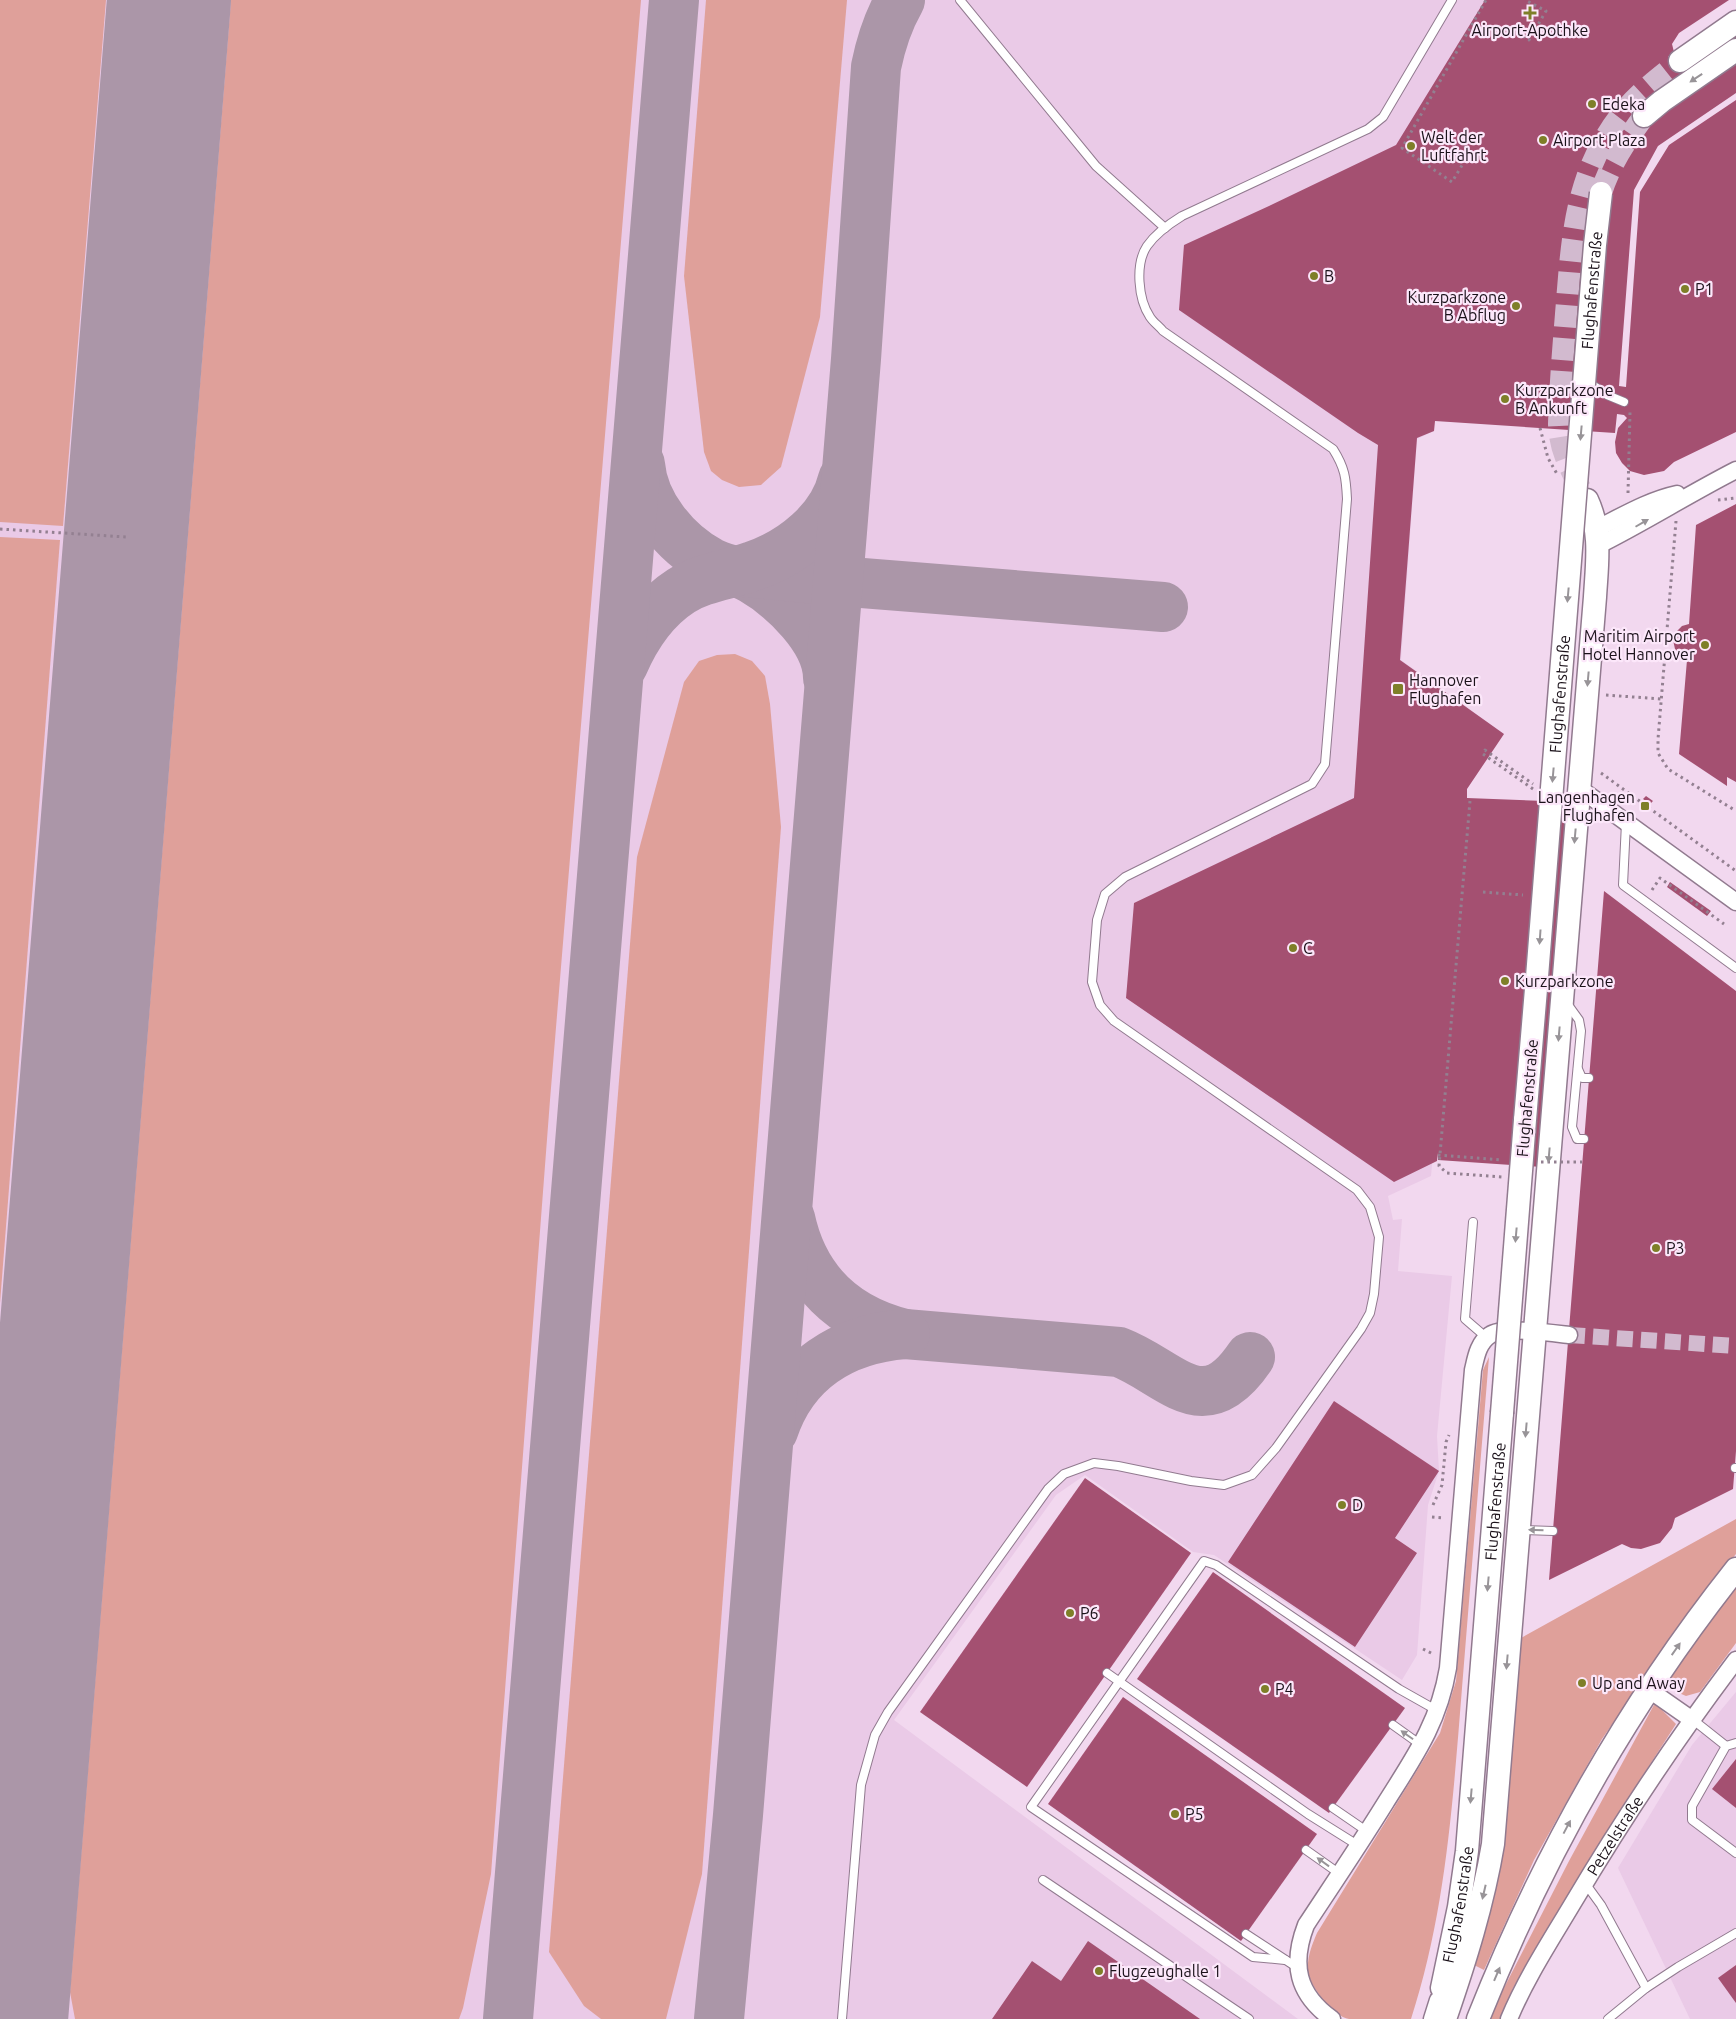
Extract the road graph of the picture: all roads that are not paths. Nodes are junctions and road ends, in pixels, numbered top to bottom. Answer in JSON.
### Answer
{"nodes":[{"id":1,"x":960,"y":0,"type":"edge"},
{"id":2,"x":1452,"y":0,"type":"edge"},
{"id":3,"x":1736,"y":22,"type":"edge"},
{"id":4,"x":1736,"y":50,"type":"edge"},
{"id":5,"x":1680,"y":61,"type":"tunnel mouth"},
{"id":6,"x":1644,"y":116,"type":"tunnel mouth"},
{"id":7,"x":1601,"y":193,"type":"tunnel mouth"},
{"id":8,"x":1165,"y":228,"type":"junction"},
{"id":9,"x":1585,"y":380,"type":"junction"},
{"id":10,"x":1627,"y":402,"type":"road end"},
{"id":11,"x":1736,"y":470,"type":"edge"},
{"id":12,"x":1587,"y":500,"type":"tunnel mouth"},
{"id":13,"x":1598,"y":537,"type":"junction"},
{"id":14,"x":1579,"y":788,"type":"junction"},
{"id":15,"x":1626,"y":821,"type":"junction"},
{"id":16,"x":1736,"y":902,"type":"edge"},
{"id":17,"x":1736,"y":968,"type":"edge"},
{"id":18,"x":1562,"y":996,"type":"junction"},
{"id":19,"x":1577,"y":1067,"type":"junction"},
{"id":20,"x":1589,"y":1078,"type":"dead end"},
{"id":21,"x":1584,"y":1139,"type":"dead end"},
{"id":22,"x":1473,"y":1222,"type":"dead end"},
{"id":23,"x":1535,"y":1332,"type":"junction"},
{"id":24,"x":1568,"y":1334,"type":"tunnel mouth"},
{"id":25,"x":1487,"y":1338,"type":"junction"},
{"id":26,"x":1518,"y":1529,"type":"junction"},
{"id":27,"x":1553,"y":1531,"type":"dead end"},
{"id":28,"x":1736,"y":1569,"type":"edge"},
{"id":29,"x":1736,"y":1660,"type":"edge"},
{"id":30,"x":1107,"y":1673,"type":"dead end"},
{"id":31,"x":1119,"y":1682,"type":"junction"},
{"id":32,"x":1648,"y":1689,"type":"junction"},
{"id":33,"x":1438,"y":1711,"type":"junction"},
{"id":34,"x":1691,"y":1719,"type":"junction"},
{"id":35,"x":1393,"y":1725,"type":"dead end"},
{"id":36,"x":1736,"y":1742,"type":"edge"},
{"id":37,"x":1422,"y":1745,"type":"junction"},
{"id":38,"x":1726,"y":1746,"type":"junction"},
{"id":39,"x":1333,"y":1808,"type":"dead end"},
{"id":40,"x":1363,"y":1839,"type":"junction"},
{"id":41,"x":1306,"y":1850,"type":"dead end"},
{"id":42,"x":1736,"y":1853,"type":"edge"},
{"id":43,"x":1340,"y":1874,"type":"junction"},
{"id":44,"x":1043,"y":1880,"type":"dead end"},
{"id":45,"x":1585,"y":1883,"type":"junction"},
{"id":46,"x":1736,"y":1933,"type":"edge"},
{"id":47,"x":1246,"y":1934,"type":"dead end"},
{"id":48,"x":1292,"y":1964,"type":"junction"},
{"id":49,"x":1646,"y":1988,"type":"junction"},
{"id":50,"x":1438,"y":2014,"type":"edge"},
{"id":51,"x":842,"y":2019,"type":"edge"},
{"id":52,"x":1249,"y":2019,"type":"edge"},
{"id":53,"x":1332,"y":2019,"type":"edge"},
{"id":54,"x":1478,"y":2019,"type":"edge"},
{"id":55,"x":1509,"y":2019,"type":"edge"},
{"id":56,"x":1608,"y":2019,"type":"edge"}],
"edges":[{"from":1,"to":8,"type":"lane"},
{"from":2,"to":8,"type":"lane"},
{"from":3,"to":5,"type":"main road"},
{"from":4,"to":6,"type":"main road","one_way":true},
{"from":7,"to":9,"type":"main road","name":"Flughafenstraße","bridge":true},
{"from":8,"to":51,"type":"lane"},
{"from":9,"to":10,"type":"lane"},
{"from":9,"to":50,"type":"main road","name":"Flughafenstraße","one_way":true,"bridge":true},
{"from":11,"to":13,"type":"street"},
{"from":12,"to":13,"type":"main road","name":"Flughafenstraße"},
{"from":13,"to":14,"type":"main road","name":"Flughafenstraße","one_way":true},
{"from":14,"to":15,"type":"street"},
{"from":14,"to":18,"type":"main road","name":"Flughafenstraße","one_way":true},
{"from":15,"to":16,"type":"street"},
{"from":15,"to":17,"type":"lane"},
{"from":18,"to":19,"type":"lane"},
{"from":18,"to":23,"type":"main road","name":"Flughafenstraße","one_way":true},
{"from":19,"to":20,"type":"lane"},
{"from":19,"to":21,"type":"lane"},
{"from":22,"to":25,"type":"lane"},
{"from":23,"to":24,"type":"street"},
{"from":23,"to":25,"type":"street"},
{"from":23,"to":26,"type":"main road","name":"Flughafenstraße","one_way":true},
{"from":25,"to":33,"type":"street"},
{"from":27,"to":26,"type":"lane","one_way":true},
{"from":26,"to":50,"type":"main road","name":"Flughafenstraße","one_way":true},
{"from":32,"to":28,"type":"main road","one_way":true},
{"from":29,"to":34,"type":"street","name":"Petzelstraße"},
{"from":30,"to":31,"type":"lane"},
{"from":31,"to":33,"type":"lane"},
{"from":31,"to":40,"type":"lane"},
{"from":31,"to":48,"type":"lane"},
{"from":32,"to":34,"type":"street"},
{"from":54,"to":32,"type":"main road","one_way":true},
{"from":33,"to":37,"type":"street"},
{"from":34,"to":38,"type":"lane"},
{"from":34,"to":45,"type":"street","name":"Petzelstraße"},
{"from":37,"to":35,"type":"lane","one_way":true},
{"from":36,"to":38,"type":"lane"},
{"from":37,"to":40,"type":"street"},
{"from":38,"to":42,"type":"lane"},
{"from":39,"to":40,"type":"lane"},
{"from":40,"to":43,"type":"street"},
{"from":43,"to":41,"type":"lane","one_way":true},
{"from":43,"to":48,"type":"street"},
{"from":44,"to":52,"type":"lane"},
{"from":45,"to":49,"type":"lane"},
{"from":45,"to":55,"type":"street","name":"Petzelstraße"},
{"from":46,"to":49,"type":"lane"},
{"from":47,"to":48,"type":"lane"},
{"from":48,"to":53,"type":"street"},
{"from":49,"to":56,"type":"lane"}]}
